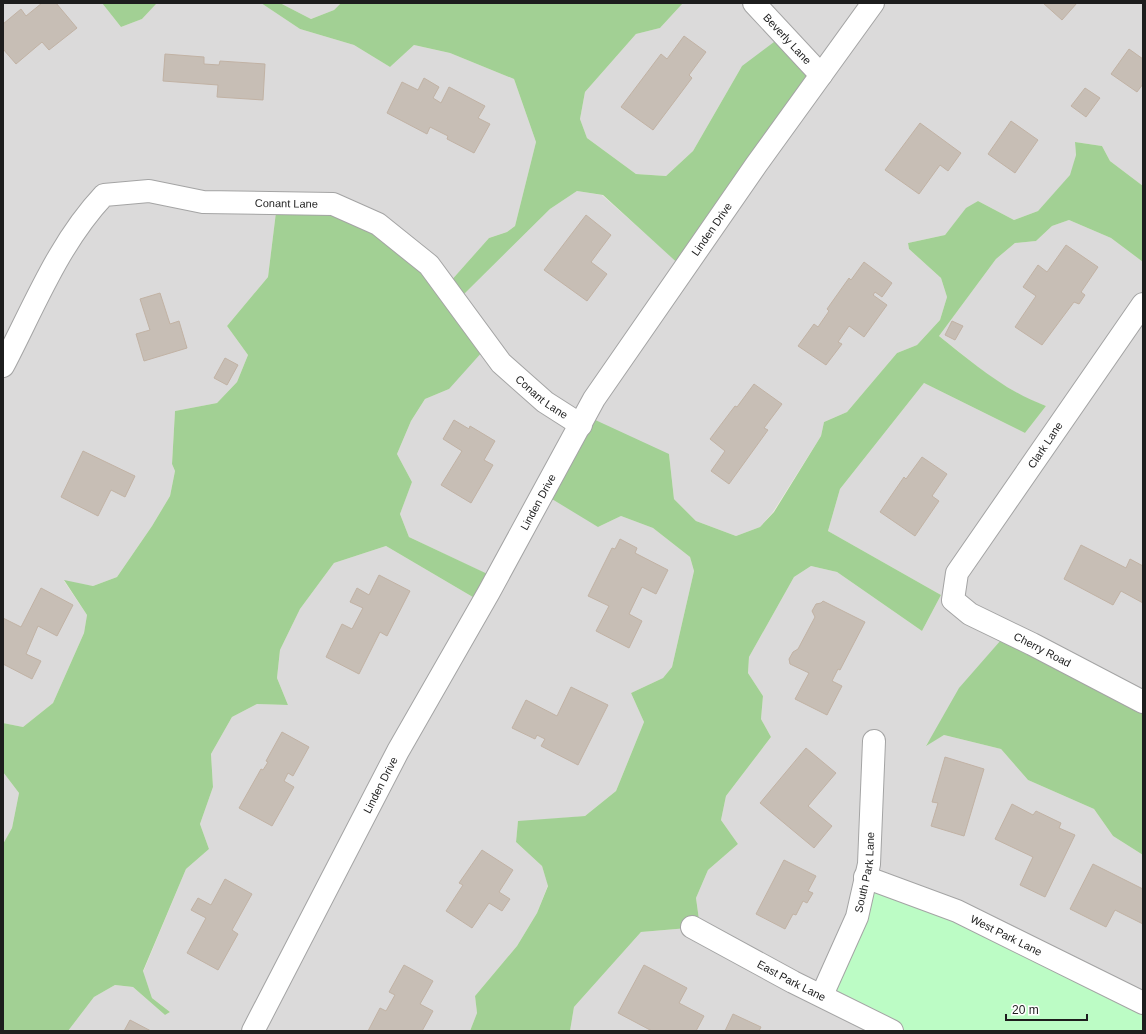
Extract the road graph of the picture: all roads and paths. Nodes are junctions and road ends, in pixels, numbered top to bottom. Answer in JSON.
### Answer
{"nodes":[{"id":1,"x":754,"y":3,"type":"edge"},
{"id":2,"x":872,"y":3,"type":"edge"},
{"id":3,"x":821,"y":75,"type":"junction"},
{"id":4,"x":1143,"y":304,"type":"edge"},
{"id":5,"x":3,"y":366,"type":"edge"},
{"id":6,"x":581,"y":424,"type":"junction"},
{"id":7,"x":955,"y":588,"type":"joint"},
{"id":8,"x":1143,"y":702,"type":"edge"},
{"id":9,"x":874,"y":741,"type":"dead end"},
{"id":10,"x":865,"y":877,"type":"junction"},
{"id":11,"x":692,"y":927,"type":"dead end"},
{"id":12,"x":822,"y":995,"type":"junction"},
{"id":13,"x":1143,"y":1003,"type":"edge"},
{"id":14,"x":253,"y":1031,"type":"edge"},
{"id":15,"x":892,"y":1031,"type":"edge"}],
"edges":[{"from":1,"to":3,"type":"street","name":"Beverly Lane"},
{"from":2,"to":3,"type":"street","name":"Linden Drive"},
{"from":3,"to":6,"type":"street","name":"Linden Drive"},
{"from":4,"to":7,"type":"street","name":"Clark Lane"},
{"from":5,"to":6,"type":"street","name":"Conant Lane"},
{"from":6,"to":14,"type":"street","name":"Linden Drive"},
{"from":7,"to":8,"type":"street","name":"Cherry Road"},
{"from":9,"to":10,"type":"street","name":"South Park Lane"},
{"from":10,"to":12,"type":"street","name":"South Park Lane"},
{"from":10,"to":13,"type":"street","name":"West Park Lane"},
{"from":11,"to":12,"type":"street","name":"East Park Lane"},
{"from":12,"to":15,"type":"street","name":"East Park Lane"}]}
